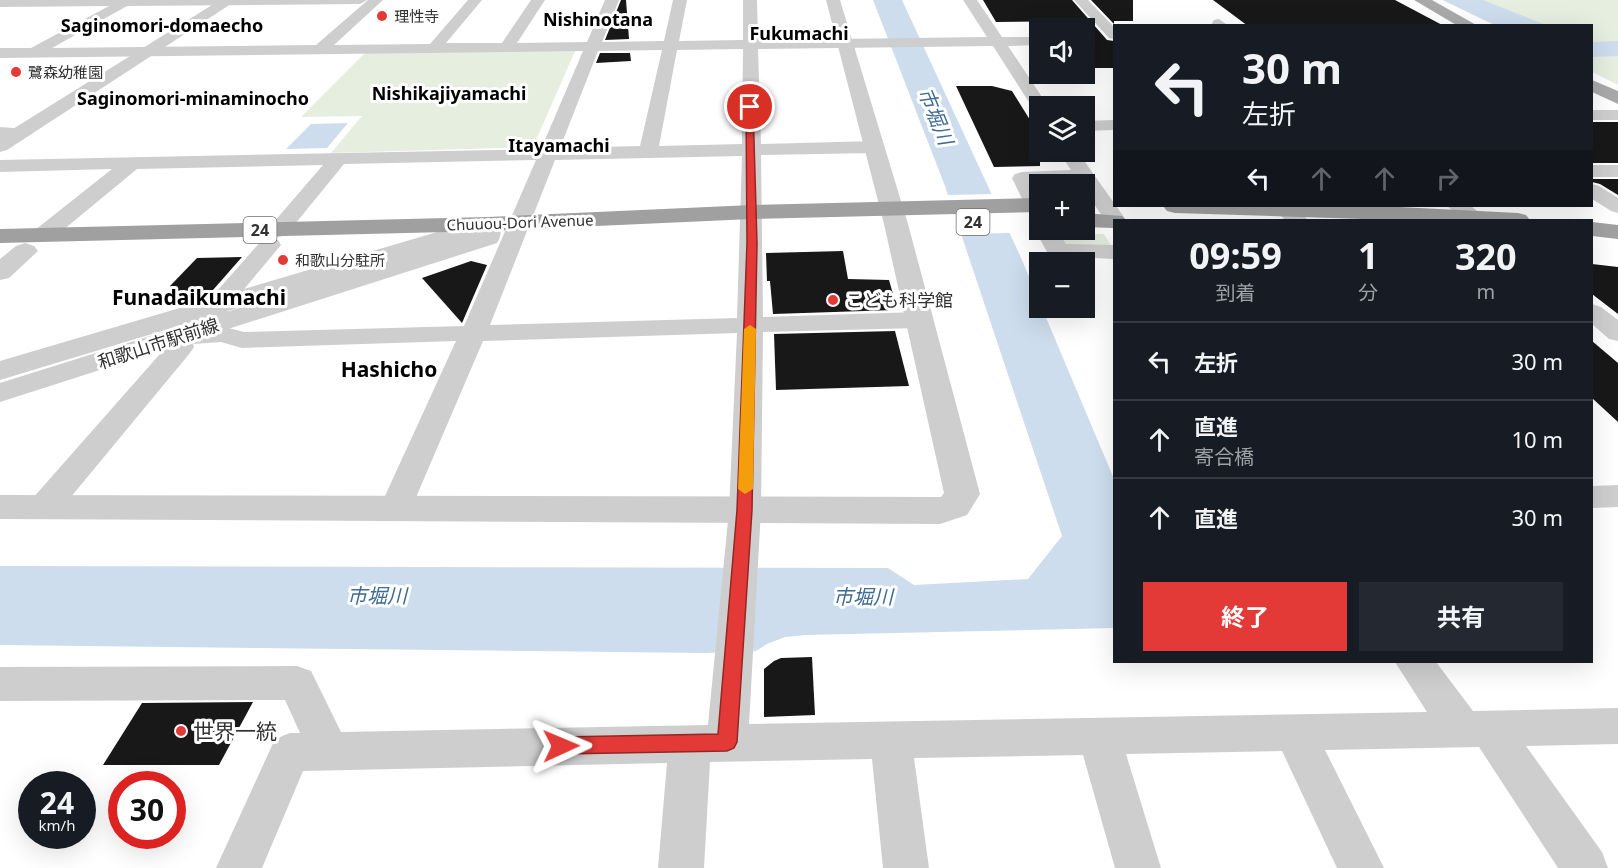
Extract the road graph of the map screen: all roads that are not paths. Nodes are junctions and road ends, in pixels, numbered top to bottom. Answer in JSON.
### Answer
{"nodes":[{"id":1,"x":360,"y":0,"type":"edge"},
{"id":2,"x":376,"y":0,"type":"edge"},
{"id":3,"x":476,"y":0,"type":"edge"},
{"id":4,"x":538,"y":0,"type":"edge"},
{"id":5,"x":612,"y":0,"type":"edge"},
{"id":6,"x":680,"y":0,"type":"edge"},
{"id":7,"x":750,"y":0,"type":"edge"},
{"id":8,"x":833,"y":0,"type":"edge"},
{"id":9,"x":970,"y":0,"type":"edge"},
{"id":10,"x":1081,"y":0,"type":"edge"},
{"id":11,"x":1421,"y":0,"type":"edge"},
{"id":12,"x":26,"y":1,"type":"edge"},
{"id":13,"x":128,"y":1,"type":"edge"},
{"id":14,"x":229,"y":1,"type":"edge"},
{"id":15,"x":0,"y":3,"type":"edge"},
{"id":16,"x":0,"y":14,"type":"edge"},
{"id":17,"x":1467,"y":24,"type":"edge"},
{"id":18,"x":1113,"y":36,"type":"edge"},
{"id":19,"x":1113,"y":37,"type":"edge"},
{"id":20,"x":1095,"y":40,"type":"dead end"},
{"id":21,"x":997,"y":41,"type":"junction"},
{"id":22,"x":1029,"y":41,"type":"edge"},
{"id":23,"x":846,"y":43,"type":"junction"},
{"id":24,"x":672,"y":44,"type":"junction"},
{"id":25,"x":749,"y":44,"type":"junction"},
{"id":26,"x":507,"y":46,"type":"junction"},
{"id":27,"x":592,"y":46,"type":"junction"},
{"id":28,"x":435,"y":47,"type":"junction"},
{"id":29,"x":320,"y":49,"type":"junction"},
{"id":30,"x":151,"y":51,"type":"junction"},
{"id":31,"x":31,"y":52,"type":"junction"},
{"id":32,"x":0,"y":53,"type":"edge"},
{"id":33,"x":1593,"y":86,"type":"edge"},
{"id":34,"x":1033,"y":96,"type":"edge"},
{"id":35,"x":1618,"y":98,"type":"edge"},
{"id":36,"x":1593,"y":115,"type":"edge"},
{"id":37,"x":1618,"y":115,"type":"edge"},
{"id":38,"x":1113,"y":125,"type":"edge"},
{"id":39,"x":1095,"y":126,"type":"edge"},
{"id":40,"x":0,"y":132,"type":"edge"},
{"id":41,"x":21,"y":133,"type":"junction"},
{"id":42,"x":0,"y":146,"type":"edge"},
{"id":43,"x":875,"y":147,"type":"junction"},
{"id":44,"x":750,"y":150,"type":"junction"},
{"id":45,"x":648,"y":152,"type":"junction"},
{"id":46,"x":547,"y":154,"type":"junction"},
{"id":47,"x":338,"y":159,"type":"junction"},
{"id":48,"x":132,"y":163,"type":"junction"},
{"id":49,"x":0,"y":166,"type":"edge"},
{"id":50,"x":1593,"y":171,"type":"edge"},
{"id":51,"x":1618,"y":171,"type":"edge"},
{"id":52,"x":1029,"y":178,"type":"edge"},
{"id":53,"x":1095,"y":191,"type":"edge"},
{"id":54,"x":1593,"y":191,"type":"edge"},
{"id":55,"x":1198,"y":207,"type":"edge"},
{"id":56,"x":1618,"y":207,"type":"edge"},
{"id":57,"x":1029,"y":211,"type":"edge"},
{"id":58,"x":1107,"y":211,"type":"edge"},
{"id":59,"x":1288,"y":211,"type":"edge"},
{"id":60,"x":1469,"y":214,"type":"edge"},
{"id":61,"x":894,"y":216,"type":"junction"},
{"id":62,"x":1510,"y":219,"type":"edge"},
{"id":63,"x":752,"y":220,"type":"junction"},
{"id":64,"x":1593,"y":229,"type":"edge"},
{"id":65,"x":502,"y":230,"type":"junction"},
{"id":66,"x":1618,"y":232,"type":"edge"},
{"id":67,"x":0,"y":236,"type":"edge"},
{"id":68,"x":274,"y":237,"type":"junction"},
{"id":69,"x":430,"y":240,"type":"junction"},
{"id":70,"x":1051,"y":240,"type":"edge"},
{"id":71,"x":1593,"y":245,"type":"edge"},
{"id":72,"x":23,"y":246,"type":"edge"},
{"id":73,"x":1618,"y":248,"type":"edge"},
{"id":74,"x":1113,"y":252,"type":"edge"},
{"id":75,"x":0,"y":272,"type":"edge"},
{"id":76,"x":1593,"y":314,"type":"edge"},
{"id":77,"x":213,"y":316,"type":"junction"},
{"id":78,"x":918,"y":320,"type":"junction"},
{"id":79,"x":750,"y":324,"type":"junction"},
{"id":80,"x":1618,"y":333,"type":"edge"},
{"id":81,"x":473,"y":334,"type":"junction"},
{"id":82,"x":178,"y":337,"type":"junction"},
{"id":83,"x":0,"y":371,"type":"edge"},
{"id":84,"x":0,"y":393,"type":"edge"},
{"id":85,"x":1618,"y":496,"type":"edge"},
{"id":86,"x":1593,"y":497,"type":"edge"},
{"id":87,"x":0,"y":507,"type":"edge"},
{"id":88,"x":44,"y":507,"type":"junction"},
{"id":89,"x":395,"y":509,"type":"junction"},
{"id":90,"x":743,"y":524,"type":"junction"},
{"id":91,"x":1415,"y":663,"type":"edge"},
{"id":92,"x":0,"y":684,"type":"edge"},
{"id":93,"x":1618,"y":726,"type":"edge"},
{"id":94,"x":1476,"y":728,"type":"junction"},
{"id":95,"x":1295,"y":734,"type":"junction"},
{"id":96,"x":1099,"y":736,"type":"junction"},
{"id":97,"x":891,"y":740,"type":"junction"},
{"id":98,"x":709,"y":743,"type":"junction"},
{"id":99,"x":329,"y":751,"type":"junction"},
{"id":100,"x":239,"y":868,"type":"edge"},
{"id":101,"x":681,"y":868,"type":"edge"},
{"id":102,"x":906,"y":868,"type":"edge"},
{"id":103,"x":1138,"y":868,"type":"edge"},
{"id":104,"x":1361,"y":868,"type":"edge"},
{"id":105,"x":1585,"y":868,"type":"edge"}],
"edges":[{"from":1,"to":14,"type":"street"},
{"from":2,"to":29,"type":"street"},
{"from":3,"to":28,"type":"street"},
{"from":4,"to":26,"type":"street"},
{"from":5,"to":27,"type":"street"},
{"from":6,"to":24,"type":"street"},
{"from":7,"to":25,"type":"street"},
{"from":8,"to":23,"type":"street"},
{"from":9,"to":21,"type":"street"},
{"from":10,"to":18,"type":"street"},
{"from":11,"to":17,"type":"main road"},
{"from":12,"to":13,"type":"street"},
{"from":12,"to":15,"type":"street"},
{"from":12,"to":16,"type":"street"},
{"from":13,"to":14,"type":"street"},
{"from":13,"to":31,"type":"street"},
{"from":14,"to":30,"type":"street"},
{"from":19,"to":20,"type":"street"},
{"from":21,"to":22,"type":"street"},
{"from":21,"to":23,"type":"street"},
{"from":21,"to":34,"type":"street"},
{"from":23,"to":25,"type":"street"},
{"from":23,"to":43,"type":"street"},
{"from":24,"to":25,"type":"street"},
{"from":24,"to":27,"type":"street"},
{"from":24,"to":45,"type":"street"},
{"from":25,"to":44,"type":"street"},
{"from":26,"to":27,"type":"street"},
{"from":26,"to":28,"type":"street"},
{"from":27,"to":46,"type":"street"},
{"from":28,"to":29,"type":"street"},
{"from":29,"to":30,"type":"street"},
{"from":30,"to":31,"type":"street"},
{"from":30,"to":41,"type":"street"},
{"from":31,"to":32,"type":"street"},
{"from":33,"to":35,"type":"main road"},
{"from":36,"to":37,"type":"street"},
{"from":38,"to":39,"type":"street"},
{"from":40,"to":41,"type":"street"},
{"from":41,"to":42,"type":"street"},
{"from":43,"to":44,"type":"street"},
{"from":43,"to":61,"type":"street"},
{"from":44,"to":45,"type":"street"},
{"from":44,"to":63,"type":"street"},
{"from":45,"to":46,"type":"street"},
{"from":46,"to":47,"type":"street"},
{"from":46,"to":65,"type":"street"},
{"from":47,"to":48,"type":"street"},
{"from":47,"to":68,"type":"street"},
{"from":48,"to":49,"type":"street"},
{"from":48,"to":72,"type":"street"},
{"from":50,"to":51,"type":"street"},
{"from":52,"to":57,"type":"street"},
{"from":53,"to":58,"type":"street"},
{"from":54,"to":56,"type":"street"},
{"from":55,"to":59,"type":"highway"},
{"from":57,"to":61,"type":"highway","name":"Chuuou-Dori Avenue","number":"24"},
{"from":59,"to":60,"type":"highway"},
{"from":60,"to":62,"type":"highway"},
{"from":61,"to":63,"type":"highway","name":"Chuuou-Dori Avenue","number":"24"},
{"from":61,"to":78,"type":"street"},
{"from":63,"to":65,"type":"highway","name":"Chuuou-Dori Avenue","number":"24"},
{"from":63,"to":79,"type":"street"},
{"from":64,"to":66,"type":"highway"},
{"from":65,"to":68,"type":"highway","name":"Chuuou-Dori Avenue","number":"24"},
{"from":65,"to":69,"type":"street","name":"和歌山市駅前線"},
{"from":65,"to":77,"type":"street","name":"和歌山市駅前線"},
{"from":65,"to":81,"type":"street"},
{"from":67,"to":72,"type":"highway","name":"Chuuou-Dori Avenue","number":"24"},
{"from":68,"to":69,"type":"highway","name":"Chuuou-Dori Avenue","number":"24"},
{"from":68,"to":72,"type":"highway","name":"Chuuou-Dori Avenue","number":"24"},
{"from":68,"to":77,"type":"street"},
{"from":69,"to":77,"type":"street","name":"和歌山市駅前線"},
{"from":70,"to":74,"type":"street"},
{"from":71,"to":73,"type":"highway"},
{"from":72,"to":75,"type":"street"},
{"from":76,"to":80,"type":"street"},
{"from":77,"to":82,"type":"street","name":"和歌山市駅前線"},
{"from":77,"to":83,"type":"street","name":"和歌山市駅前線"},
{"from":78,"to":79,"type":"street"},
{"from":78,"to":90,"type":"street"},
{"from":79,"to":81,"type":"street"},
{"from":79,"to":90,"type":"street"},
{"from":81,"to":82,"type":"street"},
{"from":81,"to":89,"type":"street"},
{"from":82,"to":84,"type":"street","name":"和歌山市駅前線"},
{"from":82,"to":88,"type":"street"},
{"from":85,"to":86,"type":"street"},
{"from":87,"to":88,"type":"street"},
{"from":88,"to":89,"type":"street"},
{"from":89,"to":90,"type":"street"},
{"from":90,"to":98,"type":"street"},
{"from":91,"to":94,"type":"street"},
{"from":92,"to":99,"type":"street"},
{"from":93,"to":94,"type":"street"},
{"from":94,"to":95,"type":"street"},
{"from":94,"to":105,"type":"street"},
{"from":95,"to":96,"type":"street"},
{"from":95,"to":104,"type":"street"},
{"from":96,"to":97,"type":"street"},
{"from":96,"to":103,"type":"street"},
{"from":97,"to":98,"type":"street"},
{"from":97,"to":102,"type":"street"},
{"from":98,"to":99,"type":"street"},
{"from":98,"to":101,"type":"street"},
{"from":99,"to":100,"type":"street"}]}
